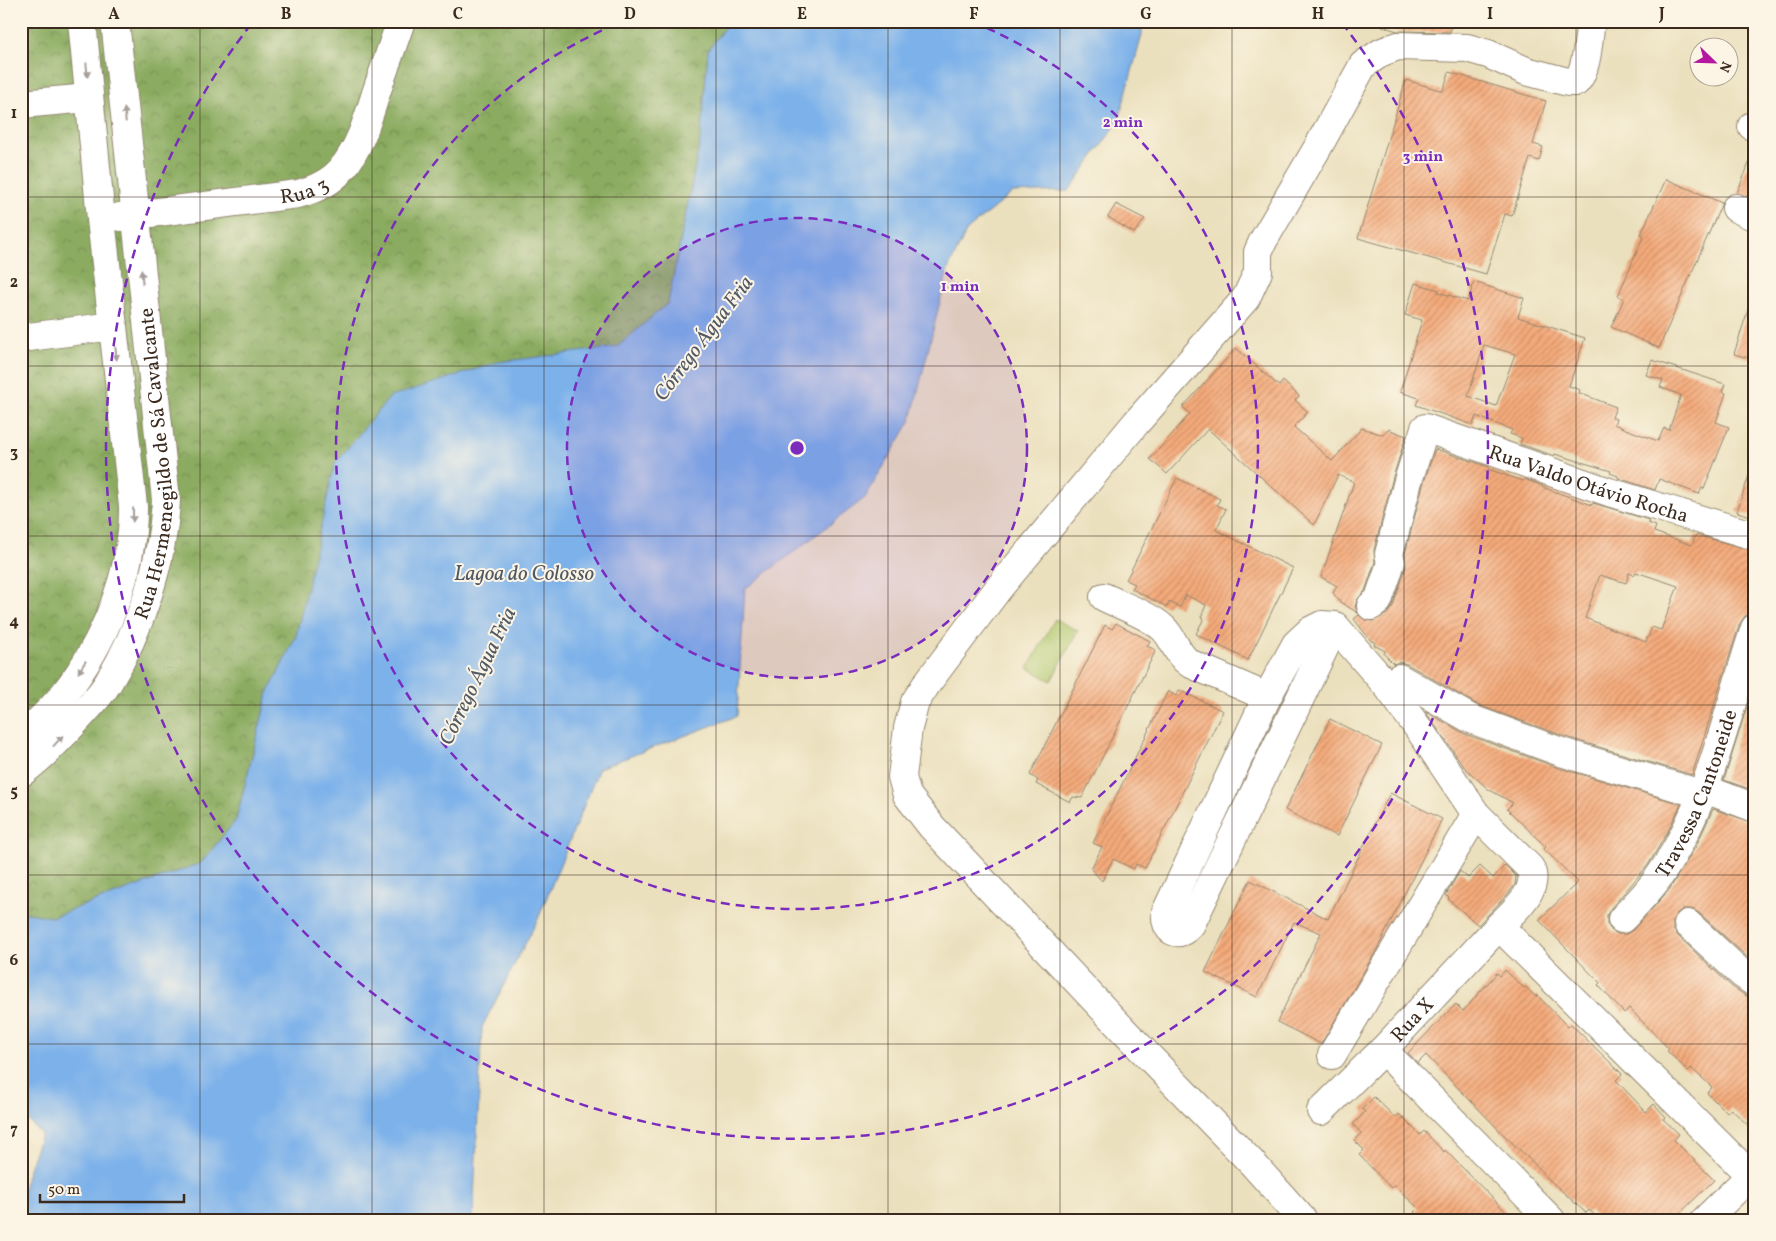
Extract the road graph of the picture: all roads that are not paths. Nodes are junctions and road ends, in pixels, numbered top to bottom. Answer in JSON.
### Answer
{"nodes":[{"id":1,"x":82,"y":21,"type":"edge"},
{"id":2,"x":115,"y":21,"type":"edge"},
{"id":3,"x":401,"y":21,"type":"edge"},
{"id":4,"x":1590,"y":21,"type":"edge"},
{"id":5,"x":89,"y":98,"type":"junction"},
{"id":6,"x":21,"y":104,"type":"edge"},
{"id":7,"x":137,"y":215,"type":"junction"},
{"id":8,"x":101,"y":219,"type":"junction"},
{"id":9,"x":113,"y":326,"type":"junction"},
{"id":10,"x":21,"y":338,"type":"edge"},
{"id":11,"x":1755,"y":536,"type":"edge"},
{"id":12,"x":1104,"y":597,"type":"dead end"},
{"id":13,"x":1371,"y":606,"type":"dead end"},
{"id":14,"x":1334,"y":626,"type":"junction"},
{"id":15,"x":1755,"y":628,"type":"edge"},
{"id":16,"x":1748,"y":672,"type":"edge"},
{"id":17,"x":1394,"y":682,"type":"junction"},
{"id":18,"x":1267,"y":698,"type":"junction"},
{"id":19,"x":21,"y":738,"type":"edge"},
{"id":20,"x":21,"y":773,"type":"edge"},
{"id":21,"x":1705,"y":789,"type":"junction"},
{"id":22,"x":1755,"y":808,"type":"edge"},
{"id":23,"x":1476,"y":814,"type":"junction"},
{"id":24,"x":1622,"y":919,"type":"dead end"},
{"id":25,"x":1688,"y":924,"type":"dead end"},
{"id":26,"x":1500,"y":926,"type":"junction"},
{"id":27,"x":1755,"y":983,"type":"edge"},
{"id":28,"x":1383,"y":1050,"type":"junction"},
{"id":29,"x":1332,"y":1055,"type":"dead end"},
{"id":30,"x":1321,"y":1111,"type":"dead end"},
{"id":31,"x":1752,"y":1178,"type":"edge"},
{"id":32,"x":1304,"y":1220,"type":"edge"},
{"id":33,"x":1551,"y":1220,"type":"edge"},
{"id":34,"x":1705,"y":1220,"type":"edge"}],
"edges":[{"from":1,"to":5,"type":"street","name":"Rua Hermenegildo de Sá Cavalcante","one_way":true},
{"from":7,"to":2,"type":"street","name":"Rua Hermenegildo de Sá Cavalcante","one_way":true},
{"from":3,"to":7,"type":"street","name":"Rua 3"},
{"from":4,"to":32,"type":"street"},
{"from":5,"to":6,"type":"street"},
{"from":5,"to":8,"type":"street","name":"Rua Hermenegildo de Sá Cavalcante"},
{"from":7,"to":8,"type":"street","name":"Rua 3"},
{"from":20,"to":7,"type":"street","name":"Rua Hermenegildo de Sá Cavalcante","one_way":true},
{"from":8,"to":9,"type":"street","name":"Rua Hermenegildo de Sá Cavalcante"},
{"from":9,"to":10,"type":"street"},
{"from":9,"to":19,"type":"street","name":"Rua Hermenegildo de Sá Cavalcante","one_way":true},
{"from":11,"to":13,"type":"street","name":"Rua Valdo Otávio Rocha"},
{"from":12,"to":18,"type":"street"},
{"from":14,"to":17,"type":"street"},
{"from":14,"to":18,"type":"street"},
{"from":14,"to":18,"type":"street"},
{"from":15,"to":16,"type":"street","name":"Travessa Cantoneide"},
{"from":16,"to":21,"type":"street","name":"Travessa Cantoneide"},
{"from":17,"to":21,"type":"street"},
{"from":17,"to":23,"type":"street"},
{"from":21,"to":22,"type":"street"},
{"from":21,"to":24,"type":"street","name":"Travessa Cantoneide"},
{"from":23,"to":26,"type":"street","name":"Rua X"},
{"from":23,"to":29,"type":"street"},
{"from":25,"to":27,"type":"street"},
{"from":26,"to":28,"type":"street","name":"Rua X"},
{"from":26,"to":31,"type":"street"},
{"from":28,"to":30,"type":"street","name":"Rua X"},
{"from":28,"to":33,"type":"street"},
{"from":31,"to":34,"type":"street"}]}
